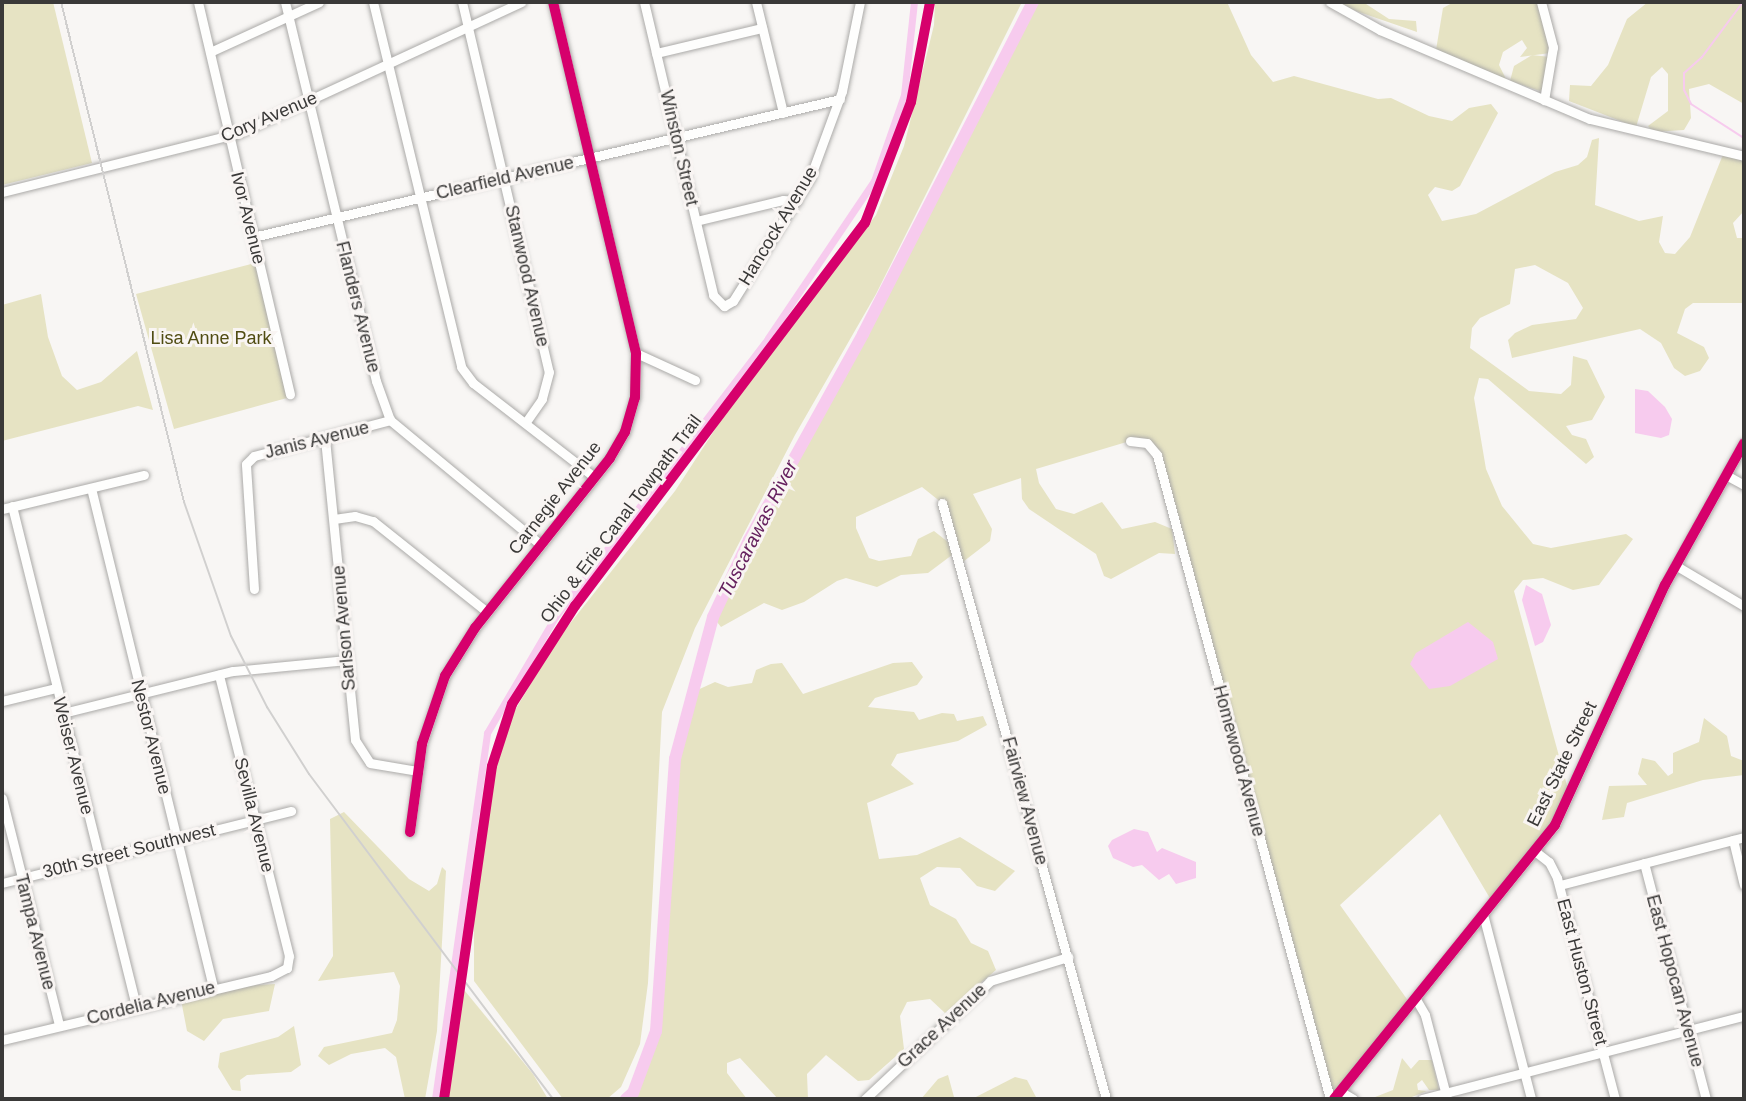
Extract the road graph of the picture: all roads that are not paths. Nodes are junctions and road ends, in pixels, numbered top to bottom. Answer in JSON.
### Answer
{"nodes":[{"id":1,"x":198,"y":2,"type":"edge"},
{"id":2,"x":285,"y":2,"type":"edge"},
{"id":3,"x":319,"y":2,"type":"edge"},
{"id":4,"x":373,"y":2,"type":"edge"},
{"id":5,"x":461,"y":2,"type":"edge"},
{"id":6,"x":521,"y":2,"type":"edge"},
{"id":7,"x":553,"y":2,"type":"edge"},
{"id":8,"x":644,"y":2,"type":"edge"},
{"id":9,"x":756,"y":2,"type":"edge"},
{"id":10,"x":860,"y":2,"type":"edge"},
{"id":11,"x":1330,"y":2,"type":"edge"},
{"id":12,"x":1541,"y":2,"type":"edge"},
{"id":13,"x":288,"y":17,"type":"junction"},
{"id":14,"x":467,"y":26,"type":"junction"},
{"id":15,"x":762,"y":28,"type":"junction"},
{"id":16,"x":210,"y":52,"type":"junction"},
{"id":17,"x":656,"y":52,"type":"junction"},
{"id":18,"x":389,"y":65,"type":"junction"},
{"id":19,"x":839,"y":99,"type":"junction"},
{"id":20,"x":1544,"y":100,"type":"junction"},
{"id":21,"x":309,"y":101,"type":"junction"},
{"id":22,"x":783,"y":113,"type":"junction"},
{"id":23,"x":228,"y":136,"type":"junction"},
{"id":24,"x":676,"y":138,"type":"junction"},
{"id":25,"x":1744,"y":156,"type":"edge"},
{"id":26,"x":590,"y":158,"type":"junction"},
{"id":27,"x":503,"y":178,"type":"junction"},
{"id":28,"x":2,"y":192,"type":"edge"},
{"id":29,"x":419,"y":198,"type":"junction"},
{"id":30,"x":797,"y":201,"type":"junction"},
{"id":31,"x":336,"y":218,"type":"junction"},
{"id":32,"x":696,"y":221,"type":"junction"},
{"id":33,"x":253,"y":237,"type":"junction"},
{"id":34,"x":713,"y":295,"type":"joint"},
{"id":35,"x":636,"y":353,"type":"junction"},
{"id":36,"x":695,"y":380,"type":"dead end"},
{"id":37,"x":290,"y":394,"type":"dead end"},
{"id":38,"x":390,"y":420,"type":"junction"},
{"id":39,"x":525,"y":424,"type":"junction"},
{"id":40,"x":325,"y":439,"type":"junction"},
{"id":41,"x":1130,"y":441,"type":"dead end"},
{"id":42,"x":1744,"y":443,"type":"edge"},
{"id":43,"x":144,"y":475,"type":"dead end"},
{"id":44,"x":1726,"y":475,"type":"junction"},
{"id":45,"x":594,"y":477,"type":"junction"},
{"id":46,"x":1744,"y":485,"type":"edge"},
{"id":47,"x":91,"y":488,"type":"junction"},
{"id":48,"x":942,"y":503,"type":"dead end"},
{"id":49,"x":7,"y":508,"type":"edge"},
{"id":50,"x":334,"y":519,"type":"junction"},
{"id":51,"x":541,"y":545,"type":"junction"},
{"id":52,"x":1675,"y":565,"type":"junction"},
{"id":53,"x":254,"y":589,"type":"dead end"},
{"id":54,"x":1744,"y":606,"type":"edge"},
{"id":55,"x":487,"y":612,"type":"junction"},
{"id":56,"x":347,"y":660,"type":"junction"},
{"id":57,"x":219,"y":674,"type":"junction"},
{"id":58,"x":56,"y":688,"type":"junction"},
{"id":59,"x":141,"y":695,"type":"junction"},
{"id":60,"x":2,"y":701,"type":"edge"},
{"id":61,"x":63,"y":713,"type":"junction"},
{"id":62,"x":418,"y":771,"type":"junction"},
{"id":63,"x":2,"y":798,"type":"edge"},
{"id":64,"x":291,"y":811,"type":"dead end"},
{"id":65,"x":256,"y":819,"type":"junction"},
{"id":66,"x":410,"y":832,"type":"dead end"},
{"id":67,"x":1744,"y":837,"type":"edge"},
{"id":68,"x":176,"y":839,"type":"junction"},
{"id":69,"x":1733,"y":840,"type":"junction"},
{"id":70,"x":1536,"y":852,"type":"junction"},
{"id":71,"x":100,"y":859,"type":"junction"},
{"id":72,"x":1644,"y":863,"type":"junction"},
{"id":73,"x":22,"y":878,"type":"junction"},
{"id":74,"x":2,"y":883,"type":"edge"},
{"id":75,"x":1560,"y":885,"type":"junction"},
{"id":76,"x":1744,"y":885,"type":"edge"},
{"id":77,"x":1484,"y":918,"type":"junction"},
{"id":78,"x":289,"y":956,"type":"joint"},
{"id":79,"x":1068,"y":957,"type":"junction"},
{"id":80,"x":213,"y":987,"type":"junction"},
{"id":81,"x":1417,"y":1001,"type":"junction"},
{"id":82,"x":136,"y":1006,"type":"junction"},
{"id":83,"x":1744,"y":1016,"type":"edge"},
{"id":84,"x":59,"y":1025,"type":"junction"},
{"id":85,"x":1688,"y":1031,"type":"junction"},
{"id":86,"x":2,"y":1040,"type":"edge"},
{"id":87,"x":1603,"y":1053,"type":"junction"},
{"id":88,"x":1524,"y":1073,"type":"junction"},
{"id":89,"x":1446,"y":1096,"type":"edge"},
{"id":90,"x":1335,"y":1097,"type":"edge"},
{"id":91,"x":865,"y":1099,"type":"edge"},
{"id":92,"x":1106,"y":1099,"type":"edge"},
{"id":93,"x":1353,"y":1099,"type":"edge"},
{"id":94,"x":1422,"y":1099,"type":"edge"},
{"id":95,"x":1531,"y":1099,"type":"edge"},
{"id":96,"x":1615,"y":1099,"type":"edge"},
{"id":97,"x":1706,"y":1099,"type":"edge"}],
"edges":[{"from":1,"to":16,"type":"street","name":"Ivor Avenue"},
{"from":2,"to":13,"type":"street","name":"Flanders Avenue"},
{"from":3,"to":13,"type":"street"},
{"from":4,"to":18,"type":"street"},
{"from":5,"to":14,"type":"street","name":"Stanwood Avenue"},
{"from":6,"to":14,"type":"street","name":"Cory Avenue"},
{"from":7,"to":26,"type":"street","name":"Carnegie Avenue"},
{"from":8,"to":17,"type":"street","name":"Winston Street"},
{"from":9,"to":15,"type":"street"},
{"from":10,"to":19,"type":"street","name":"Hancock Avenue"},
{"from":11,"to":20,"type":"street"},
{"from":12,"to":20,"type":"street"},
{"from":13,"to":16,"type":"street"},
{"from":13,"to":21,"type":"street","name":"Flanders Avenue"},
{"from":14,"to":18,"type":"street","name":"Cory Avenue"},
{"from":14,"to":27,"type":"street","name":"Stanwood Avenue"},
{"from":15,"to":17,"type":"street"},
{"from":15,"to":22,"type":"street"},
{"from":16,"to":23,"type":"street","name":"Ivor Avenue"},
{"from":17,"to":24,"type":"street","name":"Winston Street"},
{"from":18,"to":21,"type":"street","name":"Cory Avenue"},
{"from":18,"to":29,"type":"street"},
{"from":19,"to":22,"type":"street","name":"Clearfield Avenue"},
{"from":19,"to":30,"type":"street","name":"Hancock Avenue"},
{"from":20,"to":25,"type":"street"},
{"from":21,"to":23,"type":"street","name":"Cory Avenue"},
{"from":21,"to":31,"type":"street","name":"Flanders Avenue"},
{"from":22,"to":24,"type":"street","name":"Clearfield Avenue"},
{"from":23,"to":28,"type":"street","name":"Cory Avenue"},
{"from":23,"to":33,"type":"street","name":"Ivor Avenue"},
{"from":24,"to":26,"type":"street","name":"Clearfield Avenue"},
{"from":24,"to":32,"type":"street","name":"Winston Street"},
{"from":26,"to":27,"type":"street","name":"Clearfield Avenue"},
{"from":26,"to":35,"type":"street","name":"Carnegie Avenue"},
{"from":27,"to":29,"type":"street","name":"Clearfield Avenue"},
{"from":27,"to":39,"type":"street","name":"Stanwood Avenue"},
{"from":29,"to":31,"type":"street","name":"Clearfield Avenue"},
{"from":29,"to":39,"type":"street"},
{"from":30,"to":32,"type":"street"},
{"from":30,"to":34,"type":"street","name":"Hancock Avenue"},
{"from":31,"to":33,"type":"street","name":"Clearfield Avenue"},
{"from":31,"to":38,"type":"street","name":"Flanders Avenue"},
{"from":32,"to":34,"type":"street","name":"Winston Street"},
{"from":33,"to":37,"type":"street","name":"Ivor Avenue"},
{"from":35,"to":36,"type":"street"},
{"from":35,"to":45,"type":"street","name":"Carnegie Avenue"},
{"from":38,"to":40,"type":"street","name":"Janis Avenue"},
{"from":38,"to":51,"type":"street"},
{"from":39,"to":45,"type":"street"},
{"from":40,"to":50,"type":"street","name":"Sarlson Avenue"},
{"from":40,"to":53,"type":"street","name":"Janis Avenue"},
{"from":41,"to":90,"type":"street","name":"Homewood Avenue"},
{"from":42,"to":44,"type":"street","name":"East State Street"},
{"from":43,"to":47,"type":"street"},
{"from":44,"to":46,"type":"street"},
{"from":44,"to":52,"type":"street","name":"East State Street"},
{"from":45,"to":51,"type":"street","name":"Carnegie Avenue"},
{"from":47,"to":49,"type":"street"},
{"from":47,"to":59,"type":"street","name":"Nestor Avenue"},
{"from":48,"to":79,"type":"street","name":"Fairview Avenue"},
{"from":49,"to":58,"type":"street","name":"Weiser Avenue"},
{"from":50,"to":55,"type":"street"},
{"from":50,"to":56,"type":"street","name":"Sarlson Avenue"},
{"from":51,"to":55,"type":"street","name":"Carnegie Avenue"},
{"from":52,"to":54,"type":"street"},
{"from":52,"to":70,"type":"street","name":"East State Street"},
{"from":55,"to":62,"type":"street","name":"Carnegie Avenue"},
{"from":56,"to":57,"type":"street"},
{"from":56,"to":62,"type":"street","name":"Sarlson Avenue"},
{"from":57,"to":59,"type":"street"},
{"from":57,"to":65,"type":"street","name":"Sevilla Avenue"},
{"from":58,"to":60,"type":"street"},
{"from":58,"to":61,"type":"street","name":"Weiser Avenue"},
{"from":59,"to":61,"type":"street"},
{"from":59,"to":68,"type":"street","name":"Nestor Avenue"},
{"from":61,"to":71,"type":"street","name":"Weiser Avenue"},
{"from":62,"to":66,"type":"street","name":"Carnegie Avenue"},
{"from":63,"to":73,"type":"street","name":"Tampa Avenue"},
{"from":64,"to":65,"type":"street","name":"30th Street Southwest"},
{"from":65,"to":68,"type":"street","name":"30th Street Southwest"},
{"from":65,"to":78,"type":"street","name":"Sevilla Avenue"},
{"from":67,"to":69,"type":"street"},
{"from":68,"to":71,"type":"street","name":"30th Street Southwest"},
{"from":68,"to":80,"type":"street","name":"Nestor Avenue"},
{"from":69,"to":72,"type":"street"},
{"from":69,"to":76,"type":"street"},
{"from":70,"to":75,"type":"street","name":"East Huston Street"},
{"from":70,"to":77,"type":"street","name":"East State Street"},
{"from":71,"to":73,"type":"street","name":"30th Street Southwest"},
{"from":71,"to":82,"type":"street","name":"Weiser Avenue"},
{"from":72,"to":75,"type":"street"},
{"from":72,"to":85,"type":"street","name":"East Hopocan Avenue"},
{"from":73,"to":74,"type":"street","name":"30th Street Southwest"},
{"from":73,"to":84,"type":"street","name":"Tampa Avenue"},
{"from":75,"to":87,"type":"street","name":"East Huston Street"},
{"from":77,"to":81,"type":"street","name":"East State Street"},
{"from":77,"to":88,"type":"street"},
{"from":78,"to":80,"type":"street","name":"Cordelia Avenue"},
{"from":79,"to":91,"type":"street","name":"Grace Avenue"},
{"from":79,"to":92,"type":"street","name":"Fairview Avenue"},
{"from":80,"to":82,"type":"street","name":"Cordelia Avenue"},
{"from":81,"to":89,"type":"street"},
{"from":81,"to":90,"type":"street","name":"East State Street"},
{"from":82,"to":84,"type":"street","name":"Cordelia Avenue"},
{"from":83,"to":85,"type":"street"},
{"from":84,"to":86,"type":"street","name":"Cordelia Avenue"},
{"from":85,"to":87,"type":"street"},
{"from":85,"to":97,"type":"street","name":"East Hopocan Avenue"},
{"from":87,"to":88,"type":"street"},
{"from":87,"to":96,"type":"street","name":"East Huston Street"},
{"from":88,"to":89,"type":"street"},
{"from":88,"to":95,"type":"street"},
{"from":89,"to":94,"type":"street"},
{"from":90,"to":93,"type":"street"}]}
